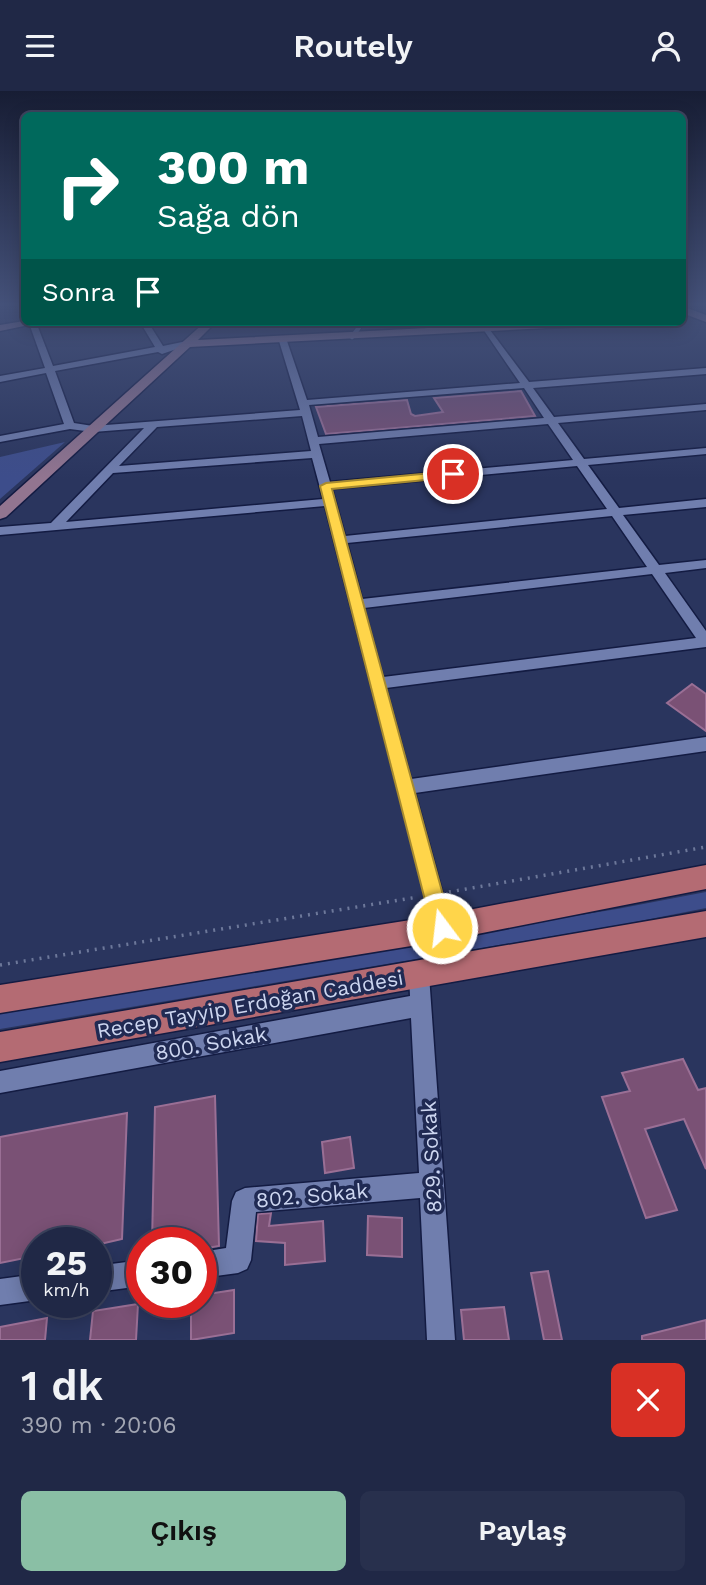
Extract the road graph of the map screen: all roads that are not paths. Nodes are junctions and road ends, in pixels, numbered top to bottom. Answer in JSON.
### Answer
{"nodes":[{"id":1,"x":48,"y":363,"type":"edge"},
{"id":2,"x":94,"y":363,"type":"edge"},
{"id":3,"x":166,"y":363,"type":"edge"},
{"id":4,"x":290,"y":363,"type":"edge"},
{"id":5,"x":511,"y":363,"type":"edge"},
{"id":6,"x":706,"y":370,"type":"edge"},
{"id":7,"x":51,"y":371,"type":"junction"},
{"id":8,"x":0,"y":379,"type":"edge"},
{"id":9,"x":526,"y":385,"type":"junction"},
{"id":10,"x":706,"y":407,"type":"edge"},
{"id":11,"x":304,"y":408,"type":"junction"},
{"id":12,"x":551,"y":420,"type":"junction"},
{"id":13,"x":154,"y":424,"type":"junction"},
{"id":14,"x":70,"y":426,"type":"junction"},
{"id":15,"x":93,"y":429,"type":"junction"},
{"id":16,"x":0,"y":439,"type":"edge"},
{"id":17,"x":315,"y":447,"type":"junction"},
{"id":18,"x":706,"y":451,"type":"edge"},
{"id":19,"x":581,"y":463,"type":"junction"},
{"id":20,"x":109,"y":470,"type":"junction"},
{"id":21,"x":326,"y":486,"type":"junction"},
{"id":22,"x":330,"y":502,"type":"junction"},
{"id":23,"x":706,"y":503,"type":"edge"},
{"id":24,"x":615,"y":512,"type":"junction"},
{"id":25,"x":0,"y":514,"type":"edge"},
{"id":26,"x":54,"y":527,"type":"junction"},
{"id":27,"x":0,"y":531,"type":"edge"},
{"id":28,"x":340,"y":540,"type":"junction"},
{"id":29,"x":706,"y":564,"type":"edge"},
{"id":30,"x":655,"y":569,"type":"junction"},
{"id":31,"x":357,"y":604,"type":"junction"},
{"id":32,"x":706,"y":642,"type":"edge"},
{"id":33,"x":377,"y":683,"type":"junction"},
{"id":34,"x":706,"y":744,"type":"edge"},
{"id":35,"x":405,"y":787,"type":"junction"},
{"id":36,"x":706,"y":877,"type":"edge"},
{"id":37,"x":706,"y":924,"type":"edge"},
{"id":38,"x":442,"y":928,"type":"junction"},
{"id":39,"x":419,"y":975,"type":"junction"},
{"id":40,"x":0,"y":999,"type":"edge"},
{"id":41,"x":421,"y":1005,"type":"junction"},
{"id":42,"x":0,"y":1047,"type":"edge"},
{"id":43,"x":0,"y":1082,"type":"edge"},
{"id":44,"x":433,"y":1184,"type":"junction"},
{"id":45,"x":217,"y":1263,"type":"edge"},
{"id":46,"x":21,"y":1289,"type":"edge"},
{"id":47,"x":0,"y":1292,"type":"edge"},
{"id":48,"x":441,"y":1340,"type":"edge"}],
"edges":[{"from":1,"to":7,"type":"street"},
{"from":2,"to":7,"type":"street"},
{"from":3,"to":15,"type":"street"},
{"from":4,"to":11,"type":"street"},
{"from":5,"to":9,"type":"street"},
{"from":6,"to":9,"type":"street"},
{"from":7,"to":8,"type":"street"},
{"from":7,"to":14,"type":"street"},
{"from":9,"to":11,"type":"street"},
{"from":9,"to":12,"type":"street"},
{"from":10,"to":12,"type":"street"},
{"from":11,"to":13,"type":"street"},
{"from":11,"to":17,"type":"street"},
{"from":12,"to":17,"type":"street"},
{"from":12,"to":19,"type":"street"},
{"from":13,"to":15,"type":"street"},
{"from":13,"to":20,"type":"street"},
{"from":14,"to":15,"type":"street"},
{"from":14,"to":16,"type":"street"},
{"from":15,"to":25,"type":"street"},
{"from":17,"to":20,"type":"street"},
{"from":17,"to":21,"type":"street"},
{"from":18,"to":19,"type":"street"},
{"from":19,"to":21,"type":"street"},
{"from":19,"to":24,"type":"street"},
{"from":20,"to":26,"type":"street"},
{"from":21,"to":22,"type":"street"},
{"from":22,"to":26,"type":"street"},
{"from":22,"to":28,"type":"street"},
{"from":23,"to":24,"type":"street"},
{"from":24,"to":28,"type":"street"},
{"from":24,"to":30,"type":"street"},
{"from":26,"to":27,"type":"street"},
{"from":28,"to":31,"type":"street"},
{"from":29,"to":30,"type":"street"},
{"from":30,"to":31,"type":"street"},
{"from":30,"to":32,"type":"street"},
{"from":31,"to":33,"type":"street"},
{"from":32,"to":33,"type":"street"},
{"from":33,"to":35,"type":"street"},
{"from":34,"to":35,"type":"street"},
{"from":35,"to":38,"type":"street"},
{"from":36,"to":38,"type":"main road"},
{"from":37,"to":39,"type":"main road","name":"Recep Tayyip Erdoğan Caddesi"},
{"from":38,"to":40,"type":"main road"},
{"from":39,"to":41,"type":"street","name":"829. Sokak"},
{"from":39,"to":42,"type":"main road","name":"Recep Tayyip Erdoğan Caddesi"},
{"from":41,"to":43,"type":"street","name":"800. Sokak"},
{"from":41,"to":44,"type":"street","name":"829. Sokak"},
{"from":44,"to":45,"type":"street","name":"802. Sokak"},
{"from":44,"to":48,"type":"street","name":"829. Sokak"},
{"from":46,"to":47,"type":"street"}]}
